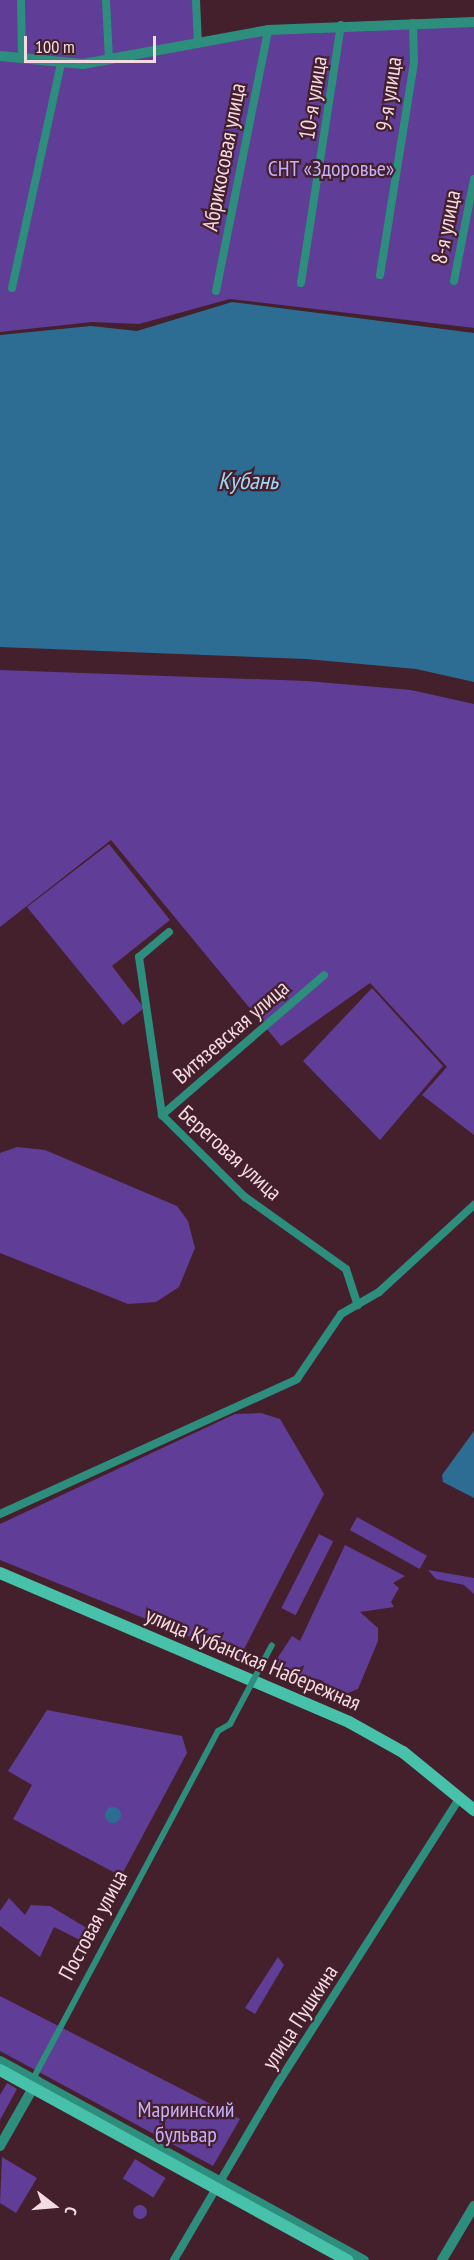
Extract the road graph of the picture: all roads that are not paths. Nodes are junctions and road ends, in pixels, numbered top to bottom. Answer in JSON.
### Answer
{"nodes":[{"id":1,"x":21,"y":0,"type":"edge"},
{"id":2,"x":106,"y":0,"type":"edge"},
{"id":3,"x":196,"y":0,"type":"edge"},
{"id":4,"x":474,"y":22,"type":"edge"},
{"id":5,"x":413,"y":23,"type":"junction"},
{"id":6,"x":341,"y":25,"type":"junction"},
{"id":7,"x":268,"y":30,"type":"junction"},
{"id":8,"x":198,"y":44,"type":"junction"},
{"id":9,"x":0,"y":56,"type":"edge"},
{"id":10,"x":22,"y":58,"type":"junction"},
{"id":11,"x":109,"y":59,"type":"junction"},
{"id":12,"x":61,"y":63,"type":"junction"},
{"id":13,"x":474,"y":179,"type":"edge"},
{"id":14,"x":380,"y":275,"type":"dead end"},
{"id":15,"x":454,"y":281,"type":"dead end"},
{"id":16,"x":301,"y":284,"type":"dead end"},
{"id":17,"x":12,"y":288,"type":"dead end"},
{"id":18,"x":216,"y":291,"type":"dead end"},
{"id":19,"x":169,"y":932,"type":"dead end"},
{"id":20,"x":324,"y":975,"type":"dead end"},
{"id":21,"x":162,"y":1115,"type":"junction"},
{"id":22,"x":474,"y":1205,"type":"edge"},
{"id":23,"x":358,"y":1305,"type":"junction"},
{"id":24,"x":0,"y":1514,"type":"edge"},
{"id":25,"x":0,"y":1573,"type":"edge"},
{"id":26,"x":272,"y":1645,"type":"dead end"},
{"id":27,"x":460,"y":1797,"type":"junction"},
{"id":28,"x":474,"y":1810,"type":"edge"},
{"id":29,"x":0,"y":2061,"type":"edge"},
{"id":30,"x":0,"y":2070,"type":"edge"},
{"id":31,"x":33,"y":2084,"type":"junction"},
{"id":32,"x":0,"y":2136,"type":"edge"},
{"id":33,"x":0,"y":2146,"type":"edge"},
{"id":34,"x":219,"y":2183,"type":"junction"},
{"id":35,"x":474,"y":2206,"type":"edge"},
{"id":36,"x":174,"y":2260,"type":"edge"},
{"id":37,"x":347,"y":2260,"type":"edge"},
{"id":38,"x":364,"y":2260,"type":"edge"},
{"id":39,"x":442,"y":2260,"type":"edge"}],
"edges":[{"from":1,"to":10,"type":"street"},
{"from":2,"to":11,"type":"street"},
{"from":3,"to":8,"type":"street"},
{"from":4,"to":5,"type":"street"},
{"from":5,"to":6,"type":"street"},
{"from":5,"to":14,"type":"street","name":"9-я улица"},
{"from":6,"to":7,"type":"street"},
{"from":6,"to":16,"type":"street","name":"10-я улица"},
{"from":7,"to":8,"type":"street"},
{"from":7,"to":18,"type":"street","name":"Абрикосовая улица"},
{"from":8,"to":11,"type":"street"},
{"from":9,"to":10,"type":"street"},
{"from":10,"to":12,"type":"street"},
{"from":11,"to":12,"type":"street"},
{"from":12,"to":17,"type":"street"},
{"from":13,"to":15,"type":"street","name":"8-я улица"},
{"from":19,"to":21,"type":"street","name":"Береговая улица"},
{"from":20,"to":21,"type":"street","name":"Витязевская улица"},
{"from":21,"to":23,"type":"street","name":"Береговая улица"},
{"from":22,"to":23,"type":"street"},
{"from":23,"to":24,"type":"street"},
{"from":25,"to":27,"type":"main road","name":"улица Кубанская Набережная"},
{"from":26,"to":31,"type":"street","name":"Постовая улица","bridge":true},
{"from":27,"to":28,"type":"main road","name":"улица Кубанская Набережная"},
{"from":27,"to":34,"type":"street","name":"улица Пушкина"},
{"from":29,"to":31,"type":"street"},
{"from":30,"to":31,"type":"main road"},
{"from":31,"to":32,"type":"street","name":"Постовая улица"},
{"from":31,"to":33,"type":"street","name":"Постовая улица"},
{"from":31,"to":34,"type":"main road"},
{"from":34,"to":36,"type":"street","name":"улица Пушкина"},
{"from":34,"to":37,"type":"main road"},
{"from":34,"to":38,"type":"street"},
{"from":35,"to":39,"type":"street"}]}
